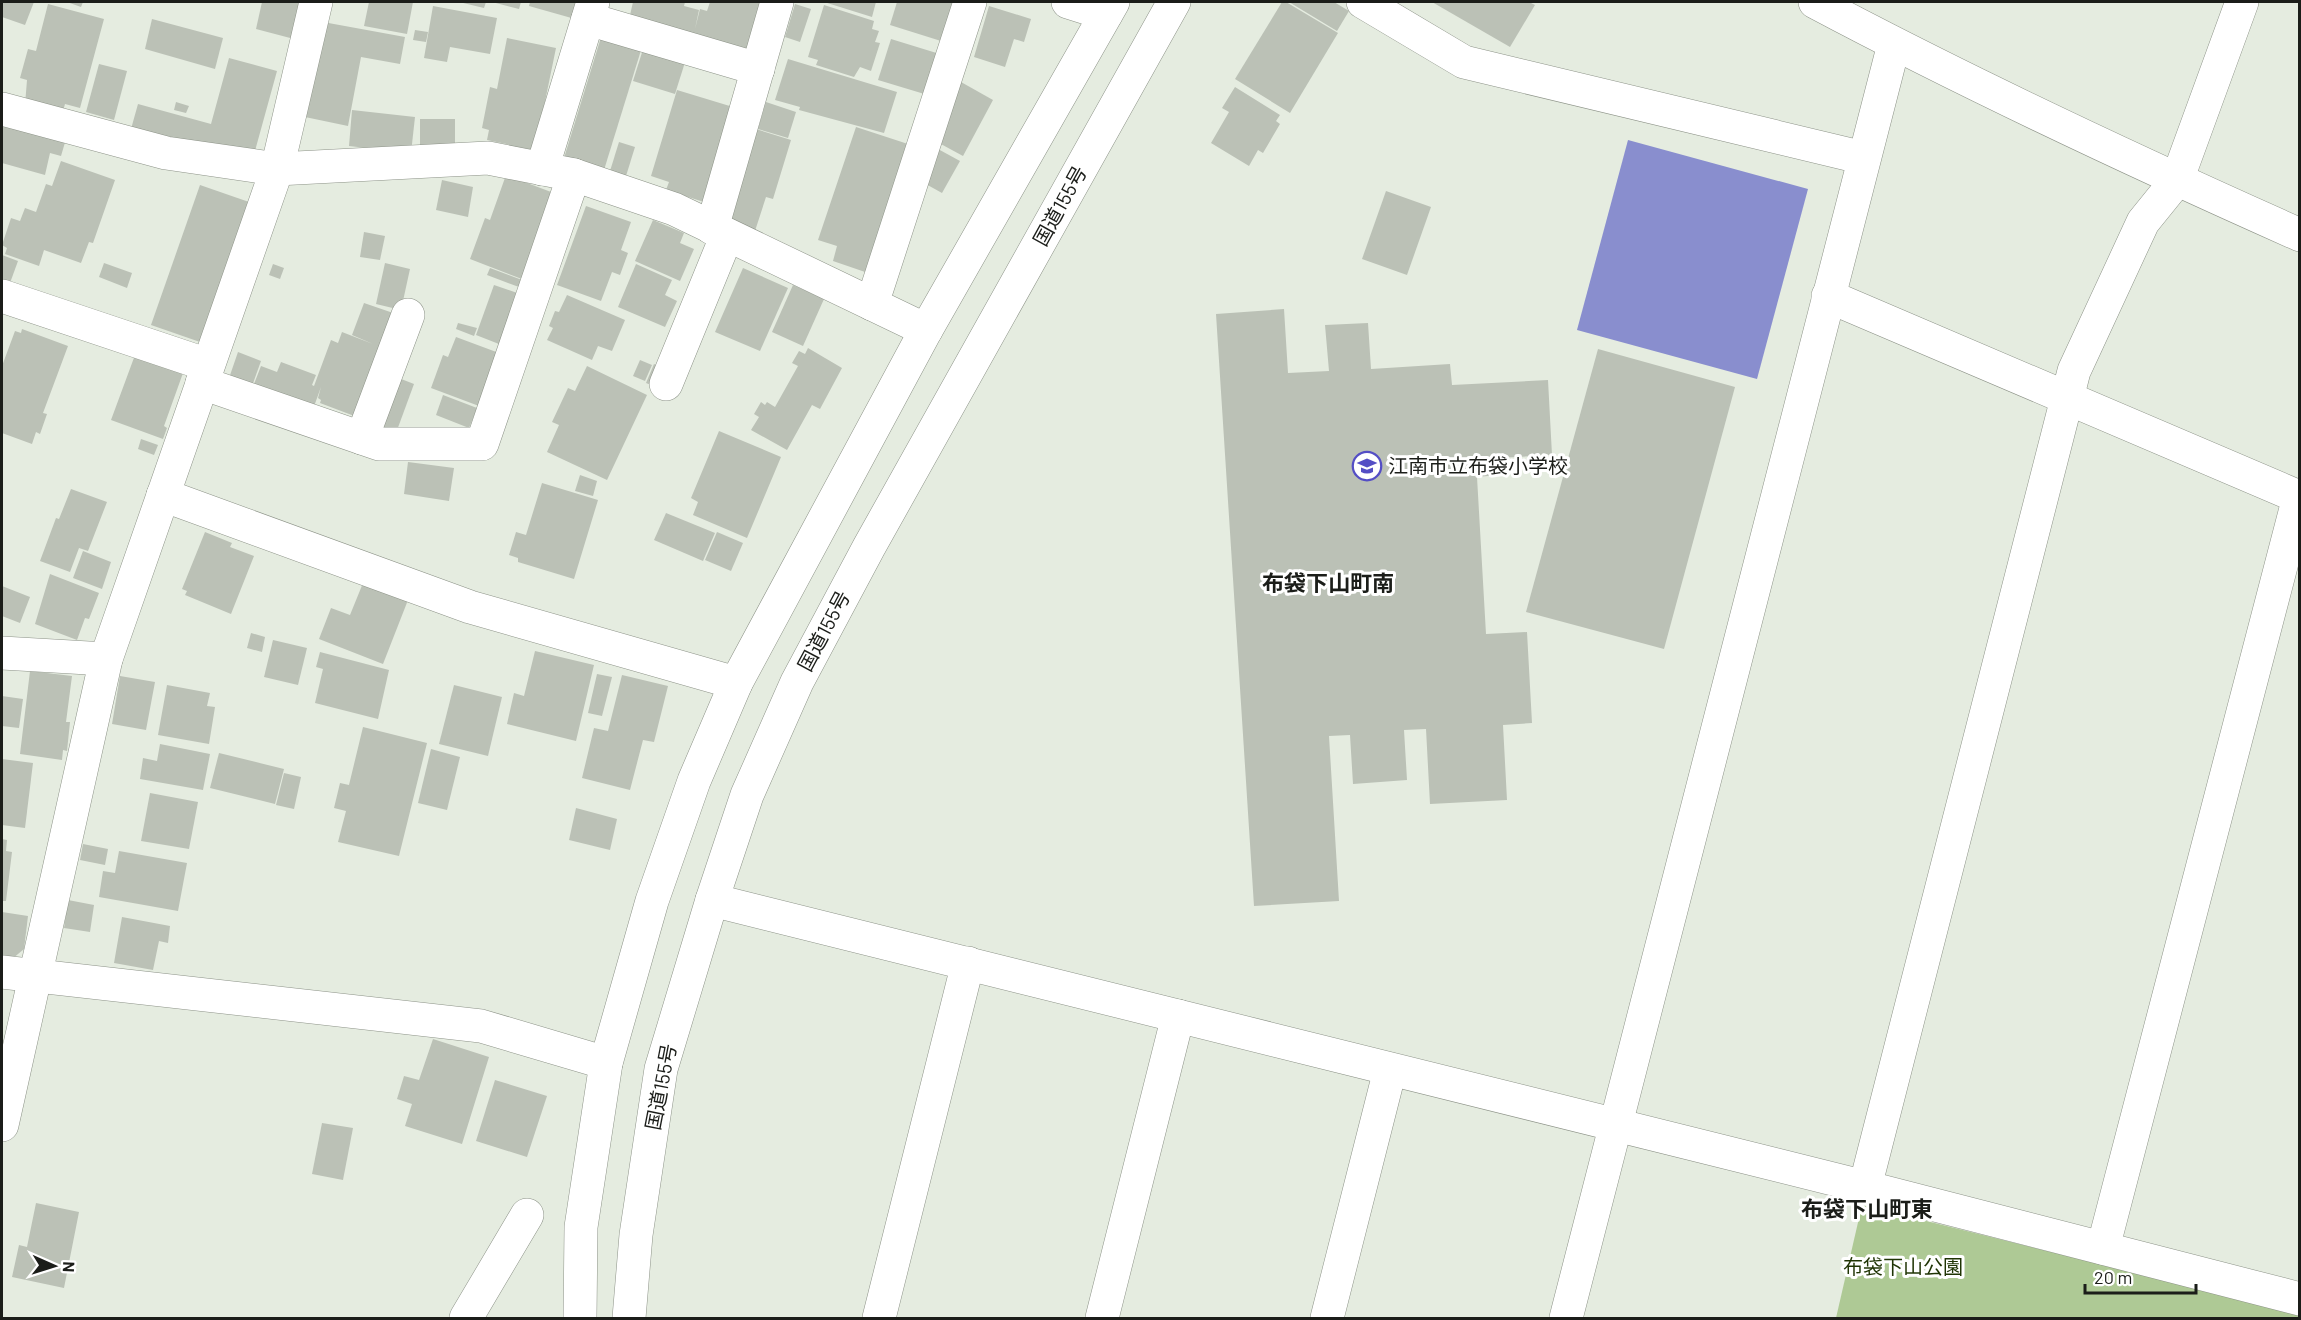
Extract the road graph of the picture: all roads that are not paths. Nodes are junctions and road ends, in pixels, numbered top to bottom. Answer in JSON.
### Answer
{"nodes":[{"id":1,"x":316,"y":2,"type":"edge"},
{"id":2,"x":777,"y":2,"type":"edge"},
{"id":3,"x":970,"y":2,"type":"edge"},
{"id":4,"x":1068,"y":2,"type":"edge"},
{"id":5,"x":1174,"y":2,"type":"edge"},
{"id":6,"x":1363,"y":2,"type":"edge"},
{"id":7,"x":1815,"y":2,"type":"edge"},
{"id":8,"x":2242,"y":2,"type":"edge"},
{"id":9,"x":1109,"y":8,"type":"edge"},
{"id":10,"x":590,"y":10,"type":"edge"},
{"id":11,"x":1894,"y":44,"type":"junction"},
{"id":12,"x":758,"y":69,"type":"junction"},
{"id":13,"x":2,"y":108,"type":"edge"},
{"id":14,"x":1864,"y":158,"type":"junction"},
{"id":15,"x":277,"y":169,"type":"junction"},
{"id":16,"x":542,"y":169,"type":"junction"},
{"id":17,"x":574,"y":176,"type":"junction"},
{"id":18,"x":2177,"y":180,"type":"junction"},
{"id":19,"x":719,"y":232,"type":"junction"},
{"id":20,"x":2300,"y":235,"type":"edge"},
{"id":21,"x":2,"y":296,"type":"edge"},
{"id":22,"x":1828,"y":296,"type":"junction"},
{"id":23,"x":872,"y":304,"type":"junction"},
{"id":24,"x":408,"y":315,"type":"dead end"},
{"id":25,"x":926,"y":330,"type":"junction"},
{"id":26,"x":205,"y":374,"type":"junction"},
{"id":27,"x":666,"y":384,"type":"dead end"},
{"id":28,"x":2067,"y":398,"type":"junction"},
{"id":29,"x":363,"y":438,"type":"junction"},
{"id":30,"x":163,"y":495,"type":"junction"},
{"id":31,"x":2,"y":653,"type":"edge"},
{"id":32,"x":106,"y":659,"type":"junction"},
{"id":33,"x":736,"y":683,"type":"junction"},
{"id":34,"x":712,"y":900,"type":"junction"},
{"id":35,"x":968,"y":963,"type":"junction"},
{"id":36,"x":2,"y":972,"type":"edge"},
{"id":37,"x":34,"y":976,"type":"junction"},
{"id":38,"x":1178,"y":1016,"type":"junction"},
{"id":39,"x":606,"y":1063,"type":"junction"},
{"id":40,"x":1390,"y":1070,"type":"junction"},
{"id":41,"x":2,"y":1125,"type":"edge"},
{"id":42,"x":1613,"y":1126,"type":"junction"},
{"id":43,"x":1865,"y":1187,"type":"junction"},
{"id":44,"x":527,"y":1215,"type":"dead end"},
{"id":45,"x":2103,"y":1248,"type":"junction"},
{"id":46,"x":2300,"y":1299,"type":"edge"},
{"id":47,"x":466,"y":1318,"type":"edge"},
{"id":48,"x":580,"y":1318,"type":"edge"},
{"id":49,"x":629,"y":1318,"type":"edge"},
{"id":50,"x":879,"y":1318,"type":"edge"},
{"id":51,"x":1102,"y":1318,"type":"edge"},
{"id":52,"x":1327,"y":1318,"type":"edge"},
{"id":53,"x":1566,"y":1318,"type":"edge"}],
"edges":[{"from":1,"to":15,"type":"main road"},
{"from":2,"to":12,"type":"main road"},
{"from":3,"to":23,"type":"main road"},
{"from":4,"to":9,"type":"main road"},
{"from":5,"to":34,"type":"main road","name":"国道155号"},
{"from":6,"to":14,"type":"main road"},
{"from":7,"to":11,"type":"main road"},
{"from":8,"to":18,"type":"main road"},
{"from":9,"to":25,"type":"main road"},
{"from":10,"to":12,"type":"main road"},
{"from":10,"to":16,"type":"main road"},
{"from":11,"to":14,"type":"main road"},
{"from":11,"to":18,"type":"main road"},
{"from":12,"to":19,"type":"main road"},
{"from":13,"to":15,"type":"main road"},
{"from":14,"to":22,"type":"main road"},
{"from":15,"to":16,"type":"main road"},
{"from":15,"to":26,"type":"main road"},
{"from":16,"to":17,"type":"main road"},
{"from":17,"to":19,"type":"main road"},
{"from":17,"to":29,"type":"main road"},
{"from":18,"to":20,"type":"main road"},
{"from":18,"to":28,"type":"main road"},
{"from":19,"to":23,"type":"main road"},
{"from":19,"to":27,"type":"main road"},
{"from":21,"to":26,"type":"main road"},
{"from":22,"to":28,"type":"main road"},
{"from":22,"to":42,"type":"main road"},
{"from":23,"to":25,"type":"main road"},
{"from":24,"to":29,"type":"main road"},
{"from":25,"to":33,"type":"main road"},
{"from":26,"to":29,"type":"main road"},
{"from":26,"to":30,"type":"main road"},
{"from":28,"to":43,"type":"main road"},
{"from":28,"to":45,"type":"main road"},
{"from":30,"to":32,"type":"main road"},
{"from":30,"to":33,"type":"main road"},
{"from":31,"to":32,"type":"main road"},
{"from":32,"to":37,"type":"main road"},
{"from":33,"to":39,"type":"main road"},
{"from":34,"to":35,"type":"main road"},
{"from":34,"to":49,"type":"main road","name":"国道155号"},
{"from":35,"to":38,"type":"main road"},
{"from":35,"to":50,"type":"main road"},
{"from":36,"to":37,"type":"main road"},
{"from":37,"to":39,"type":"main road"},
{"from":37,"to":41,"type":"main road"},
{"from":38,"to":40,"type":"main road"},
{"from":38,"to":51,"type":"main road"},
{"from":39,"to":48,"type":"main road"},
{"from":40,"to":42,"type":"main road"},
{"from":40,"to":52,"type":"main road"},
{"from":42,"to":43,"type":"main road"},
{"from":42,"to":53,"type":"main road"},
{"from":43,"to":45,"type":"main road"},
{"from":44,"to":47,"type":"main road"},
{"from":45,"to":46,"type":"main road"}]}
